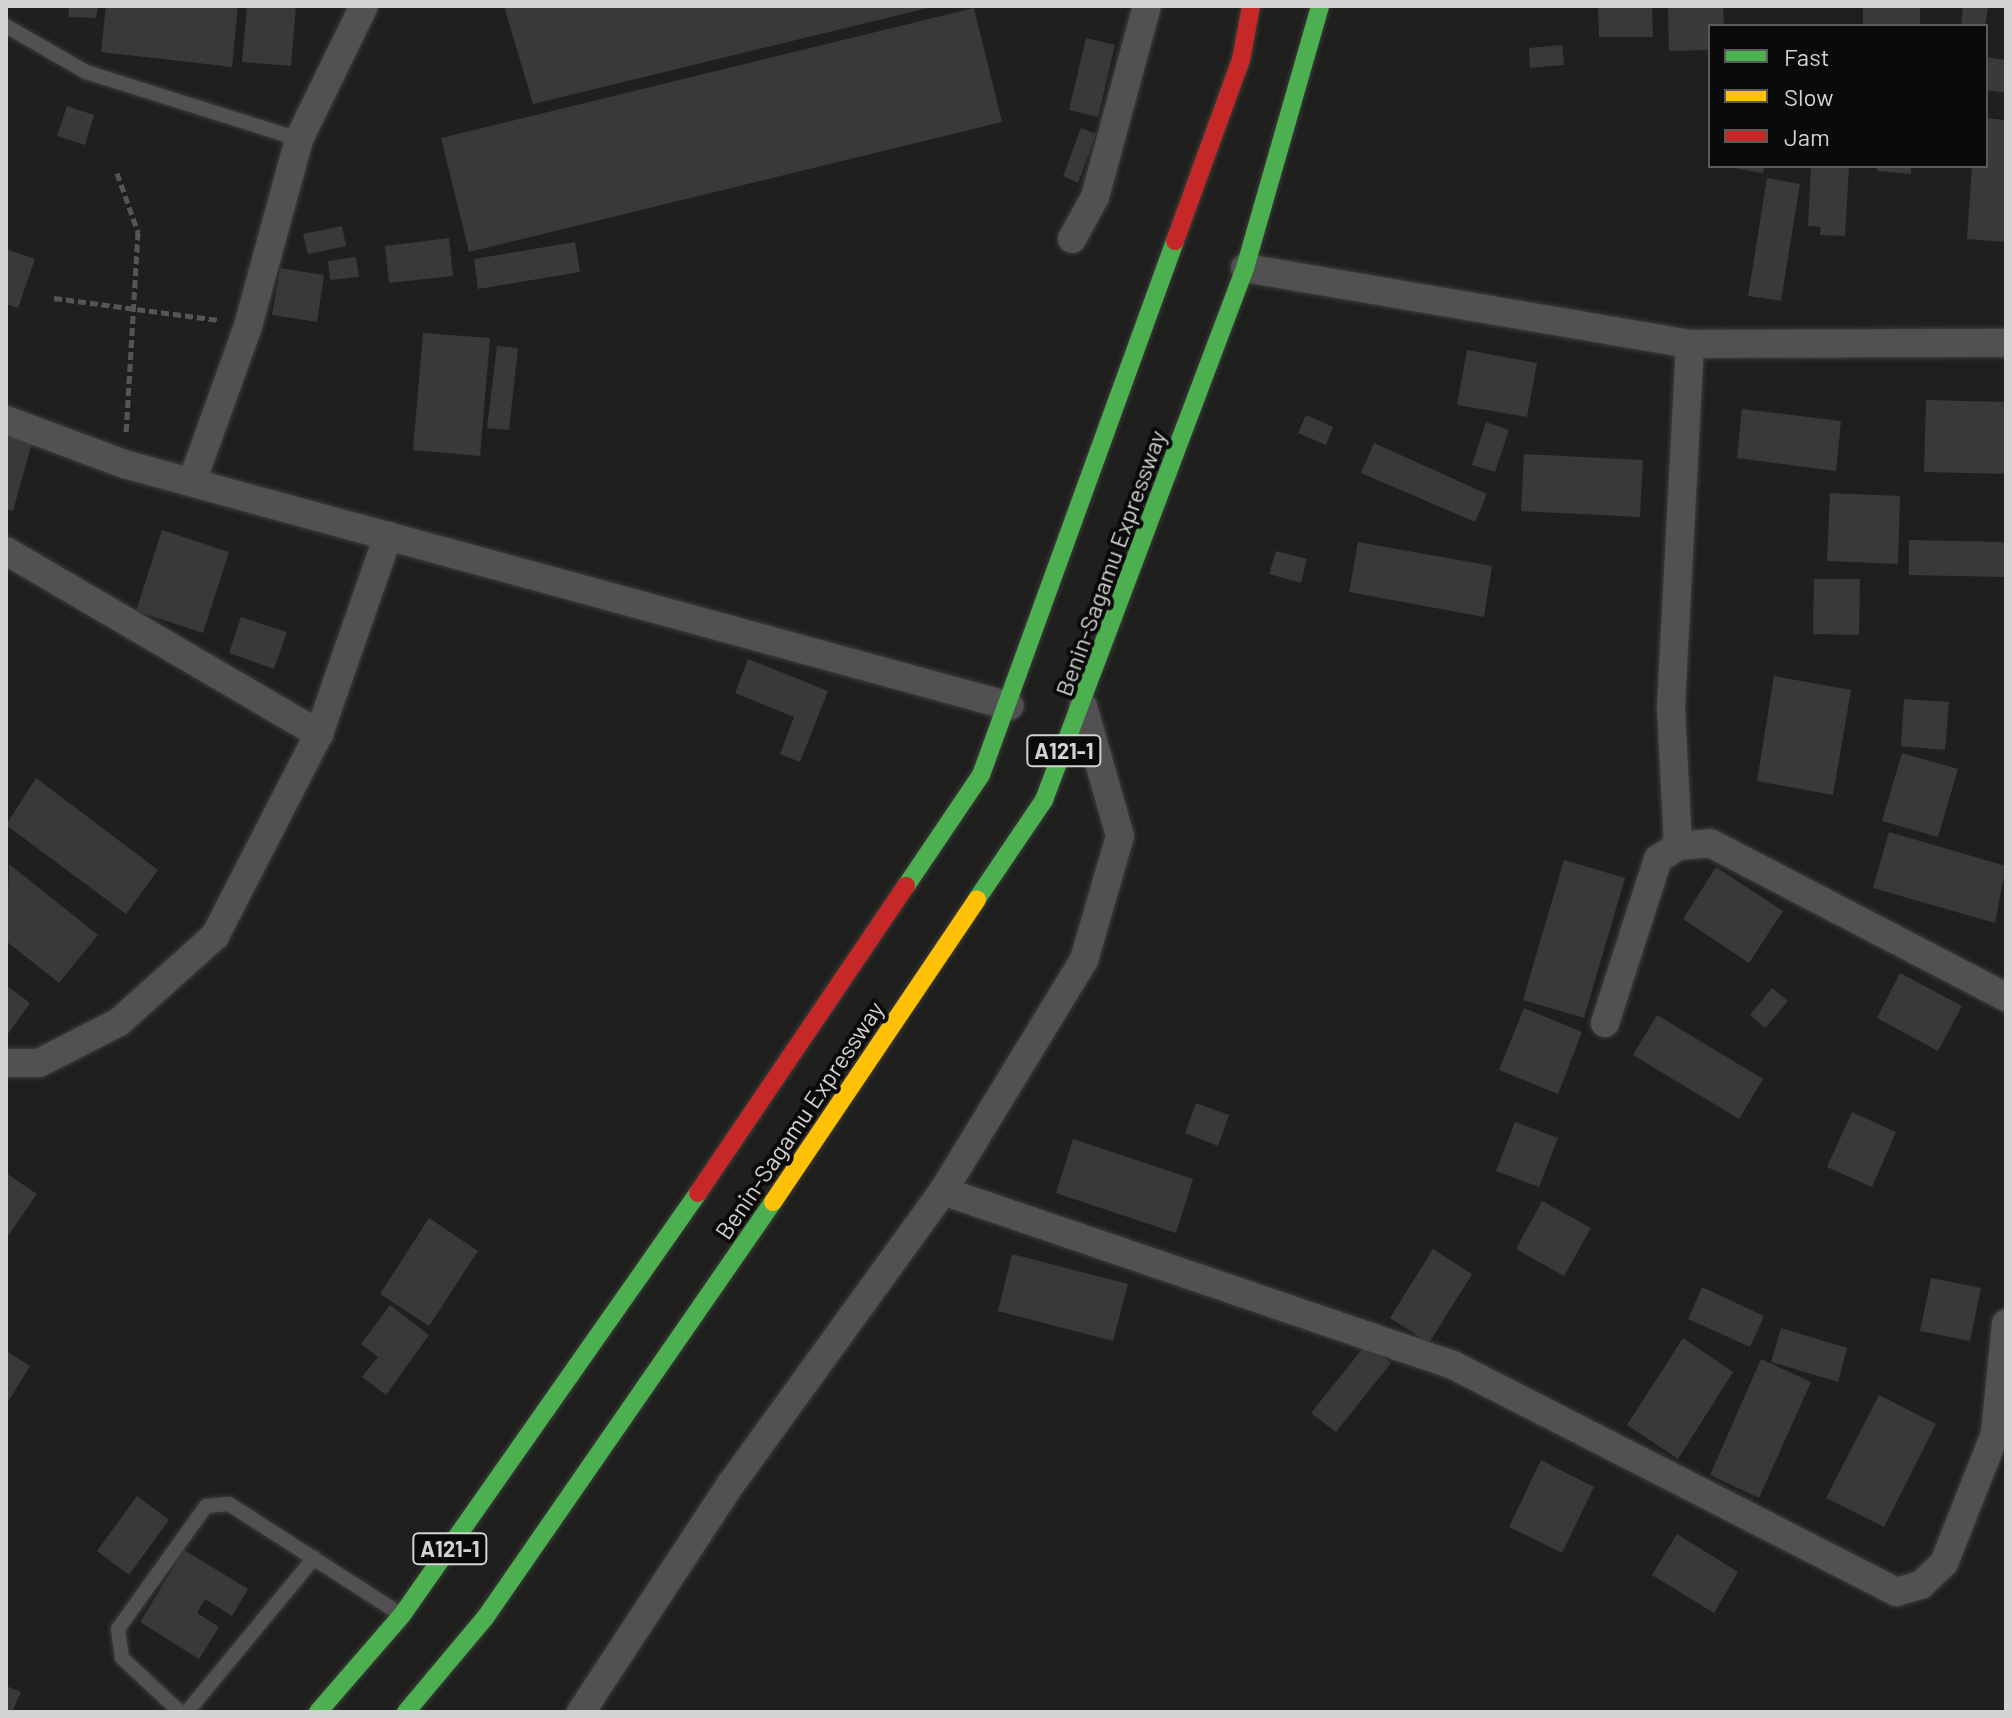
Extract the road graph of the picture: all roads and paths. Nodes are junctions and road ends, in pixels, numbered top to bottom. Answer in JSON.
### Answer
{"nodes":[{"id":1,"x":364,"y":6,"type":"edge"},
{"id":2,"x":1147,"y":6,"type":"edge"},
{"id":3,"x":1251,"y":6,"type":"edge"},
{"id":4,"x":1320,"y":6,"type":"edge"},
{"id":5,"x":6,"y":26,"type":"edge"},
{"id":6,"x":299,"y":139,"type":"junction"},
{"id":7,"x":117,"y":173,"type":"dead end"},
{"id":8,"x":1072,"y":239,"type":"dead end"},
{"id":9,"x":1245,"y":268,"type":"junction"},
{"id":10,"x":54,"y":298,"type":"dead end"},
{"id":11,"x":131,"y":313,"type":"junction"},
{"id":12,"x":248,"y":326,"type":"junction"},
{"id":13,"x":2006,"y":343,"type":"edge"},
{"id":14,"x":1690,"y":344,"type":"junction"},
{"id":15,"x":6,"y":420,"type":"edge"},
{"id":16,"x":124,"y":464,"type":"junction"},
{"id":17,"x":193,"y":479,"type":"junction"},
{"id":18,"x":388,"y":536,"type":"junction"},
{"id":19,"x":6,"y":551,"type":"edge"},
{"id":20,"x":1010,"y":706,"type":"junction"},
{"id":21,"x":1083,"y":706,"type":"junction"},
{"id":22,"x":319,"y":734,"type":"junction"},
{"id":23,"x":1678,"y":846,"type":"junction"},
{"id":24,"x":2006,"y":997,"type":"edge"},
{"id":25,"x":1605,"y":1023,"type":"dead end"},
{"id":26,"x":6,"y":1063,"type":"edge"},
{"id":27,"x":943,"y":1191,"type":"junction"},
{"id":28,"x":2006,"y":1324,"type":"edge"},
{"id":29,"x":2001,"y":1436,"type":"edge"},
{"id":30,"x":314,"y":1558,"type":"junction"},
{"id":31,"x":402,"y":1615,"type":"junction"},
{"id":32,"x":180,"y":1712,"type":"edge"},
{"id":33,"x":187,"y":1712,"type":"edge"},
{"id":34,"x":318,"y":1712,"type":"edge"},
{"id":35,"x":406,"y":1712,"type":"edge"},
{"id":36,"x":581,"y":1712,"type":"edge"}],
"edges":[{"from":1,"to":6,"type":"street"},
{"from":2,"to":8,"type":"street"},
{"from":3,"to":20,"type":"highway","name":"Benin-Sagamu Expressway","number":"A121-1"},
{"from":4,"to":9,"type":"highway","name":"Benin-Sagamu Expressway","number":"A121-1"},
{"from":5,"to":6,"type":"lane"},
{"from":6,"to":12,"type":"street"},
{"from":7,"to":11,"type":"path"},
{"from":9,"to":14,"type":"street"},
{"from":9,"to":21,"type":"highway","name":"Benin-Sagamu Expressway","number":"A121-1"},
{"from":10,"to":11,"type":"path"},
{"from":11,"to":12,"type":"path"},
{"from":11,"to":16,"type":"path"},
{"from":12,"to":17,"type":"street"},
{"from":13,"to":14,"type":"street"},
{"from":14,"to":23,"type":"street"},
{"from":15,"to":16,"type":"street"},
{"from":16,"to":17,"type":"street"},
{"from":17,"to":18,"type":"street"},
{"from":18,"to":20,"type":"street"},
{"from":18,"to":22,"type":"street"},
{"from":19,"to":22,"type":"street"},
{"from":20,"to":31,"type":"highway","name":"Benin-Sagamu Expressway","number":"A121-1"},
{"from":21,"to":27,"type":"street"},
{"from":21,"to":35,"type":"highway","name":"Benin-Sagamu Expressway","number":"A121-1"},
{"from":22,"to":26,"type":"street"},
{"from":23,"to":24,"type":"street"},
{"from":23,"to":25,"type":"street"},
{"from":27,"to":29,"type":"street"},
{"from":27,"to":36,"type":"street"},
{"from":28,"to":29,"type":"street"},
{"from":30,"to":31,"type":"lane"},
{"from":30,"to":32,"type":"lane"},
{"from":30,"to":33,"type":"lane"},
{"from":31,"to":34,"type":"highway","number":"A121-1"}]}
